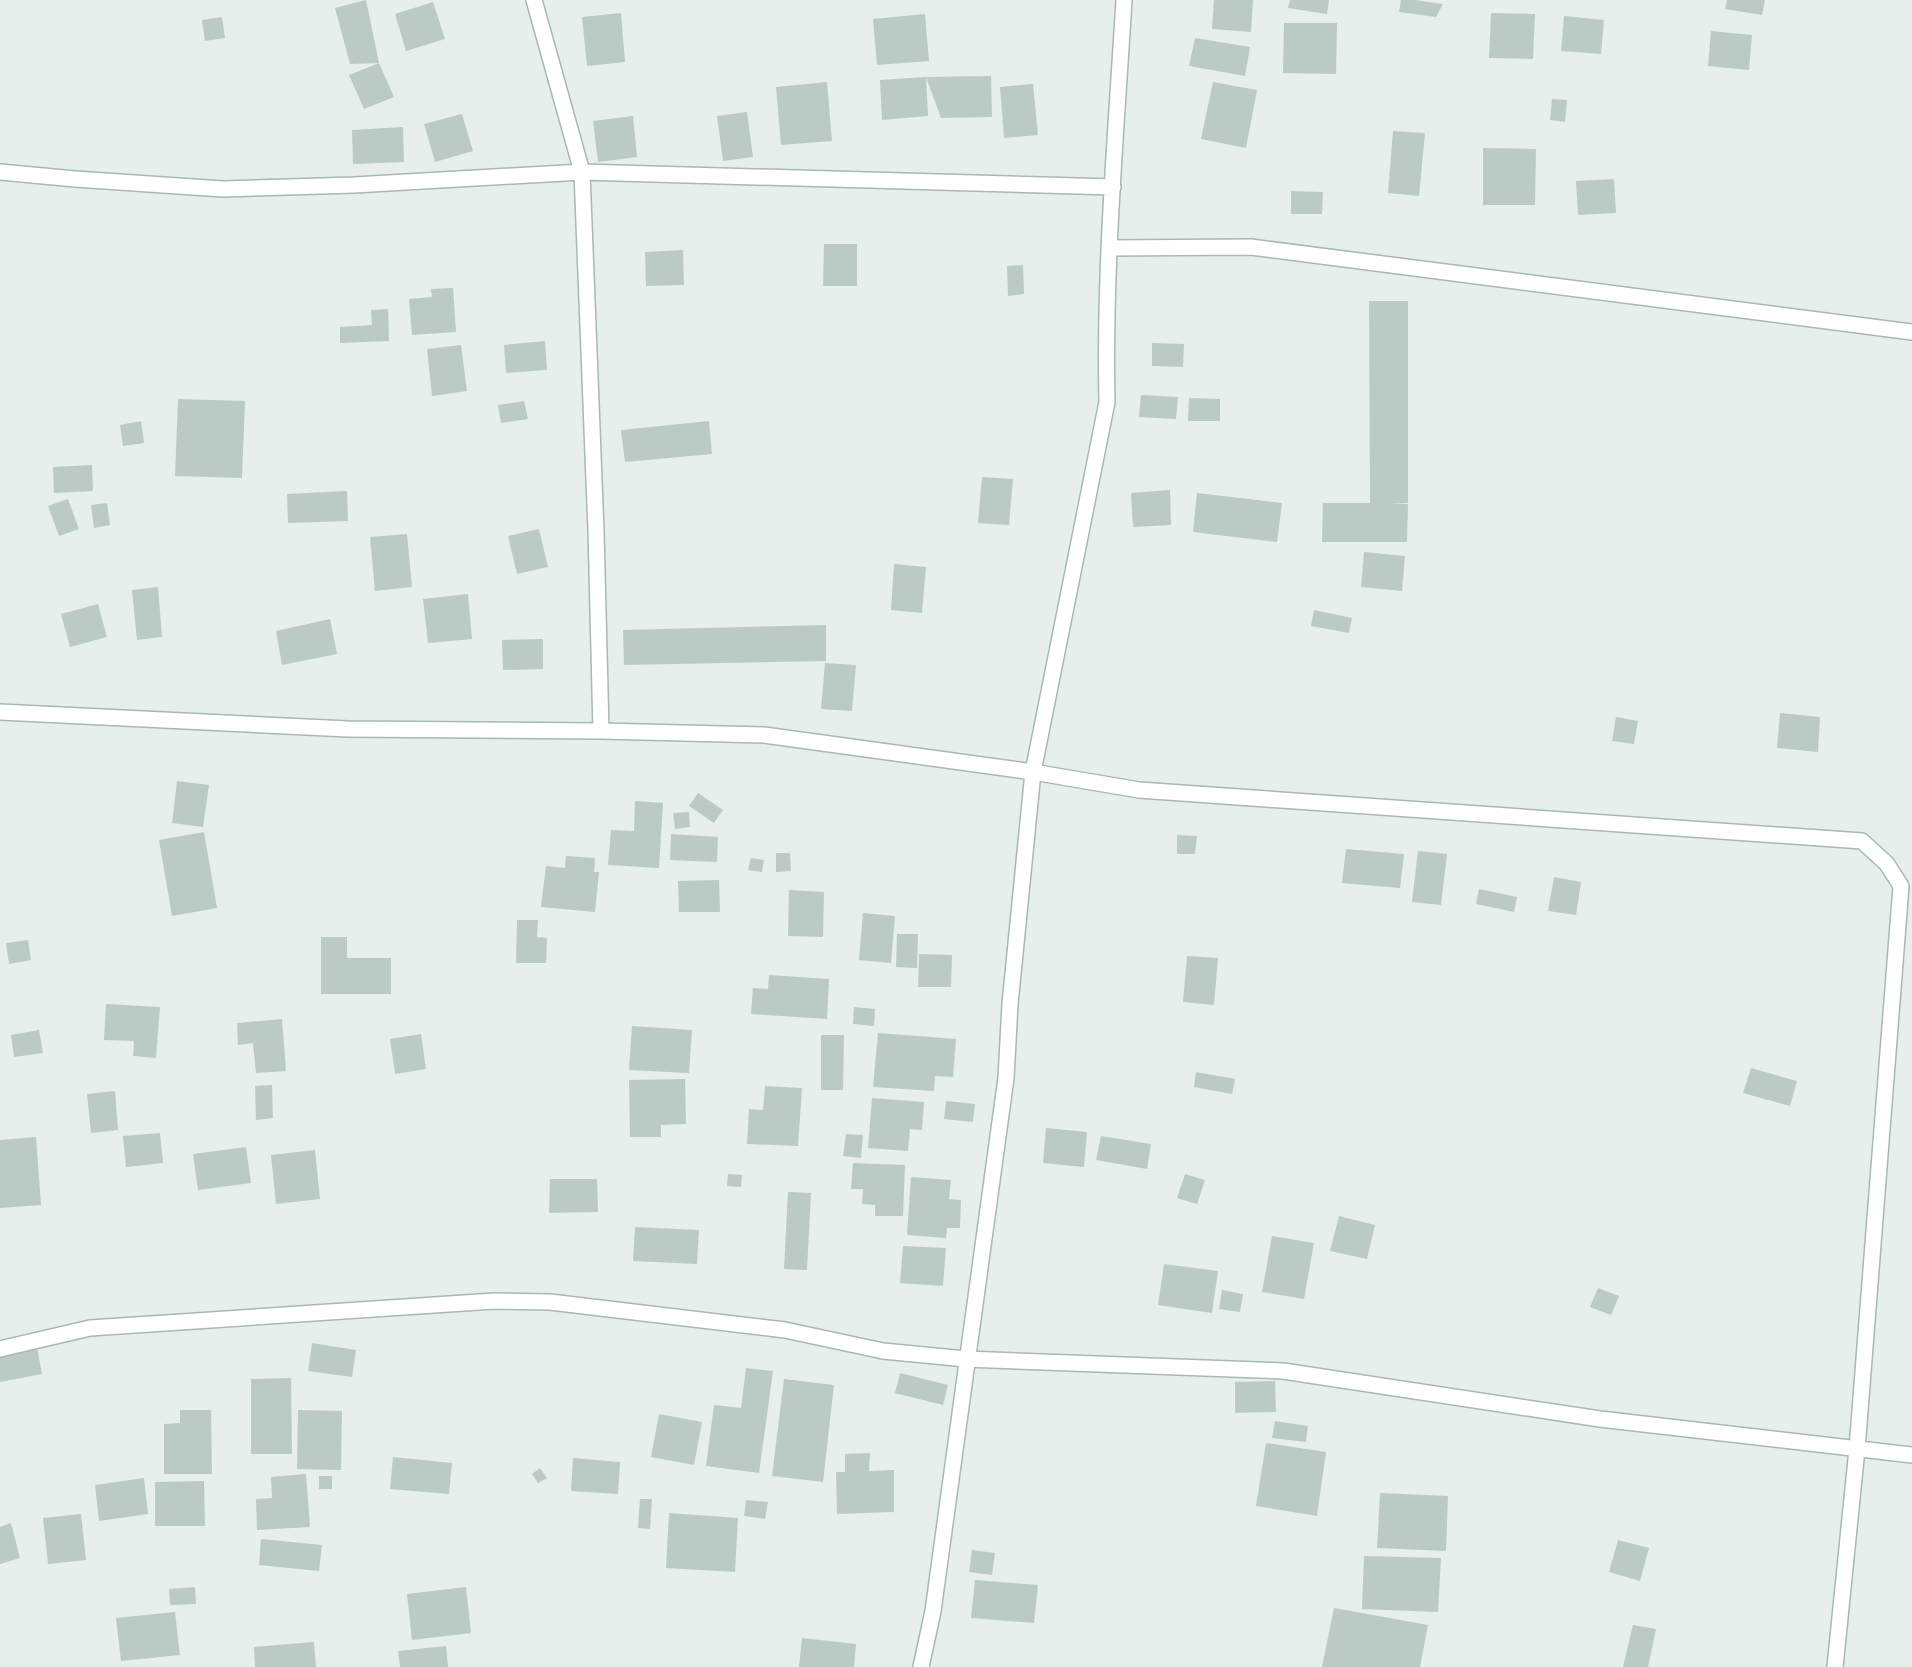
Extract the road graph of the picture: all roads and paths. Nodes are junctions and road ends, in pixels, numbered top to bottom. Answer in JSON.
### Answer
{"nodes":[{"id":1,"x":534,"y":0,"type":"edge"},
{"id":2,"x":1124,"y":0,"type":"edge"},
{"id":3,"x":0,"y":172,"type":"edge"},
{"id":4,"x":582,"y":172,"type":"junction"},
{"id":5,"x":1113,"y":187,"type":"junction"},
{"id":6,"x":1110,"y":248,"type":"junction"},
{"id":7,"x":1912,"y":332,"type":"edge"},
{"id":8,"x":0,"y":712,"type":"edge"},
{"id":9,"x":601,"y":732,"type":"junction"},
{"id":10,"x":1033,"y":772,"type":"junction"},
{"id":11,"x":0,"y":1349,"type":"edge"},
{"id":12,"x":966,"y":1359,"type":"junction"},
{"id":13,"x":1858,"y":1449,"type":"junction"},
{"id":14,"x":1912,"y":1455,"type":"edge"},
{"id":15,"x":920,"y":1667,"type":"edge"},
{"id":16,"x":1835,"y":1667,"type":"edge"}],
"edges":[{"from":1,"to":4,"type":"street"},
{"from":2,"to":5,"type":"street"},
{"from":3,"to":4,"type":"street"},
{"from":4,"to":5,"type":"street"},
{"from":4,"to":9,"type":"street"},
{"from":5,"to":6,"type":"street"},
{"from":6,"to":7,"type":"street"},
{"from":6,"to":10,"type":"street"},
{"from":8,"to":9,"type":"street"},
{"from":9,"to":10,"type":"street"},
{"from":10,"to":12,"type":"street"},
{"from":10,"to":13,"type":"street"},
{"from":11,"to":12,"type":"street"},
{"from":12,"to":13,"type":"street"},
{"from":12,"to":15,"type":"street"},
{"from":13,"to":14,"type":"street"},
{"from":13,"to":16,"type":"street"}]}
